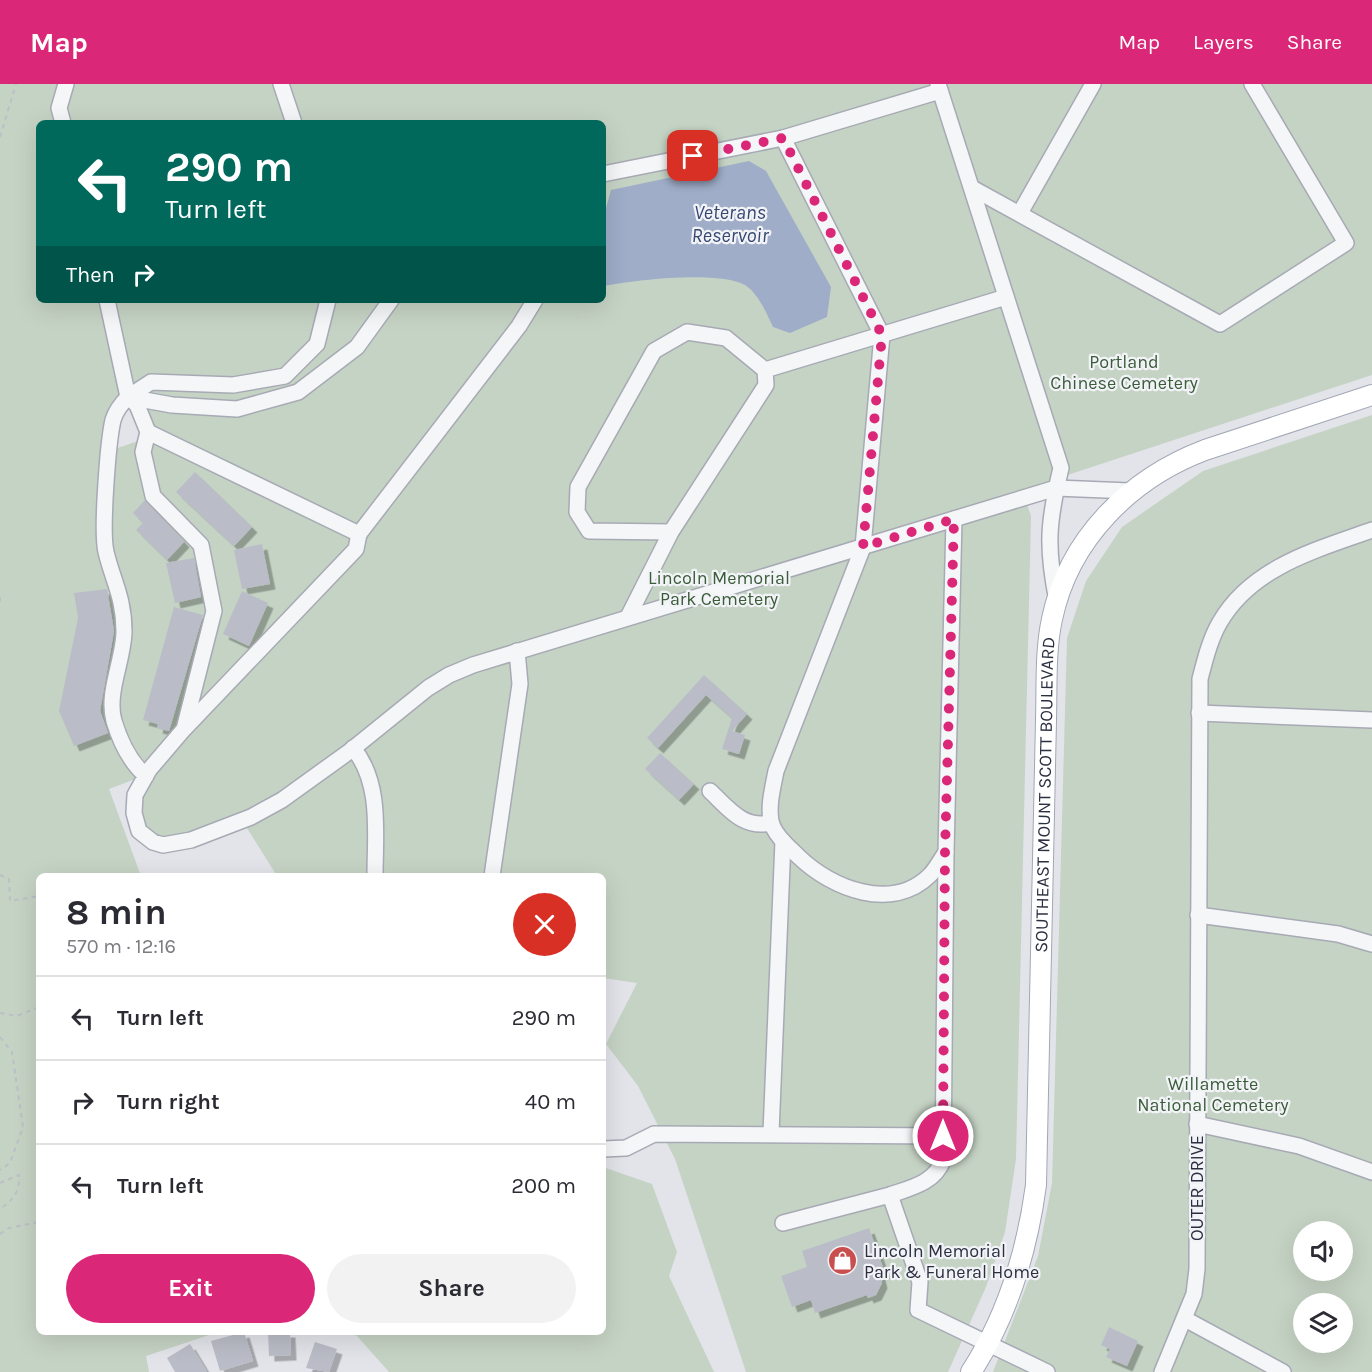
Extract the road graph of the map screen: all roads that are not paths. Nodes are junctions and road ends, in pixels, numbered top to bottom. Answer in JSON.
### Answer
{"nodes":[{"id":1,"x":66,"y":84,"type":"edge"},
{"id":2,"x":281,"y":84,"type":"edge"},
{"id":3,"x":1093,"y":84,"type":"edge"},
{"id":4,"x":1252,"y":84,"type":"edge"},
{"id":5,"x":939,"y":87,"type":"edge"},
{"id":6,"x":62,"y":120,"type":"edge"},
{"id":7,"x":293,"y":120,"type":"edge"},
{"id":8,"x":783,"y":138,"type":"junction"},
{"id":9,"x":606,"y":173,"type":"edge"},
{"id":10,"x":972,"y":188,"type":"junction"},
{"id":11,"x":1020,"y":213,"type":"junction"},
{"id":12,"x":1006,"y":297,"type":"junction"},
{"id":13,"x":108,"y":303,"type":"edge"},
{"id":14,"x":327,"y":303,"type":"edge"},
{"id":15,"x":389,"y":303,"type":"edge"},
{"id":16,"x":533,"y":303,"type":"edge"},
{"id":17,"x":882,"y":335,"type":"junction"},
{"id":18,"x":765,"y":370,"type":"junction"},
{"id":19,"x":1372,"y":395,"type":"edge"},
{"id":20,"x":128,"y":397,"type":"junction"},
{"id":21,"x":148,"y":432,"type":"junction"},
{"id":22,"x":1056,"y":488,"type":"junction"},
{"id":23,"x":1130,"y":491,"type":"junction"},
{"id":24,"x":954,"y":519,"type":"junction"},
{"id":25,"x":1372,"y":530,"type":"edge"},
{"id":26,"x":671,"y":532,"type":"junction"},
{"id":27,"x":359,"y":534,"type":"junction"},
{"id":28,"x":863,"y":547,"type":"junction"},
{"id":29,"x":1057,"y":601,"type":"junction"},
{"id":30,"x":628,"y":617,"type":"junction"},
{"id":31,"x":517,"y":651,"type":"junction"},
{"id":32,"x":1199,"y":713,"type":"junction"},
{"id":33,"x":1372,"y":720,"type":"edge"},
{"id":34,"x":184,"y":729,"type":"junction"},
{"id":35,"x":353,"y":748,"type":"junction"},
{"id":36,"x":146,"y":776,"type":"junction"},
{"id":37,"x":710,"y":791,"type":"dead end"},
{"id":38,"x":771,"y":823,"type":"junction"},
{"id":39,"x":783,"y":841,"type":"junction"},
{"id":40,"x":945,"y":852,"type":"junction"},
{"id":41,"x":375,"y":873,"type":"edge"},
{"id":42,"x":492,"y":873,"type":"edge"},
{"id":43,"x":1198,"y":915,"type":"junction"},
{"id":44,"x":1372,"y":944,"type":"edge"},
{"id":45,"x":1197,"y":1124,"type":"junction"},
{"id":46,"x":771,"y":1133,"type":"junction"},
{"id":47,"x":943,"y":1136,"type":"junction"},
{"id":48,"x":606,"y":1149,"type":"edge"},
{"id":49,"x":1372,"y":1172,"type":"edge"},
{"id":50,"x":890,"y":1196,"type":"junction"},
{"id":51,"x":783,"y":1223,"type":"dead end"},
{"id":52,"x":1185,"y":1319,"type":"junction"},
{"id":53,"x":987,"y":1344,"type":"junction"},
{"id":54,"x":971,"y":1372,"type":"edge"},
{"id":55,"x":1047,"y":1372,"type":"edge"},
{"id":56,"x":1162,"y":1372,"type":"edge"},
{"id":57,"x":1283,"y":1372,"type":"edge"}],
"edges":[{"from":1,"to":6,"type":"street"},
{"from":2,"to":7,"type":"street"},
{"from":3,"to":11,"type":"street"},
{"from":4,"to":11,"type":"street"},
{"from":5,"to":8,"type":"street"},
{"from":5,"to":10,"type":"street"},
{"from":8,"to":9,"type":"street"},
{"from":8,"to":17,"type":"street"},
{"from":10,"to":11,"type":"street"},
{"from":10,"to":12,"type":"street"},
{"from":12,"to":17,"type":"street"},
{"from":12,"to":22,"type":"street"},
{"from":13,"to":20,"type":"street"},
{"from":14,"to":20,"type":"street"},
{"from":15,"to":20,"type":"street"},
{"from":16,"to":27,"type":"street"},
{"from":17,"to":18,"type":"street"},
{"from":17,"to":28,"type":"street"},
{"from":18,"to":26,"type":"street"},
{"from":18,"to":26,"type":"street"},
{"from":19,"to":23,"type":"main road","name":"SOUTHEAST MOUNT SCOTT BOULEVARD"},
{"from":20,"to":21,"type":"street"},
{"from":20,"to":36,"type":"street"},
{"from":21,"to":27,"type":"street"},
{"from":21,"to":34,"type":"street"},
{"from":22,"to":23,"type":"street"},
{"from":22,"to":24,"type":"street"},
{"from":22,"to":29,"type":"street"},
{"from":23,"to":29,"type":"main road","name":"SOUTHEAST MOUNT SCOTT BOULEVARD"},
{"from":24,"to":28,"type":"street"},
{"from":24,"to":40,"type":"street"},
{"from":25,"to":32,"type":"street","name":"OUTER DRIVE"},
{"from":26,"to":30,"type":"street"},
{"from":27,"to":34,"type":"street"},
{"from":28,"to":30,"type":"street"},
{"from":28,"to":38,"type":"street"},
{"from":29,"to":53,"type":"main road","name":"SOUTHEAST MOUNT SCOTT BOULEVARD"},
{"from":30,"to":31,"type":"street"},
{"from":31,"to":35,"type":"street"},
{"from":31,"to":42,"type":"street"},
{"from":32,"to":33,"type":"street"},
{"from":32,"to":43,"type":"street","name":"OUTER DRIVE"},
{"from":34,"to":36,"type":"street"},
{"from":35,"to":36,"type":"street"},
{"from":35,"to":41,"type":"street"},
{"from":37,"to":38,"type":"street"},
{"from":38,"to":39,"type":"street"},
{"from":39,"to":40,"type":"street"},
{"from":39,"to":46,"type":"street"},
{"from":40,"to":47,"type":"street"},
{"from":43,"to":44,"type":"street"},
{"from":43,"to":45,"type":"street","name":"OUTER DRIVE"},
{"from":45,"to":49,"type":"street"},
{"from":45,"to":52,"type":"street","name":"OUTER DRIVE"},
{"from":46,"to":47,"type":"street"},
{"from":46,"to":48,"type":"street"},
{"from":47,"to":50,"type":"street"},
{"from":50,"to":51,"type":"street"},
{"from":50,"to":53,"type":"street"},
{"from":52,"to":56,"type":"street","name":"OUTER DRIVE"},
{"from":52,"to":57,"type":"street"},
{"from":53,"to":54,"type":"main road","name":"SOUTHEAST MOUNT SCOTT BOULEVARD"},
{"from":53,"to":55,"type":"street"}]}
